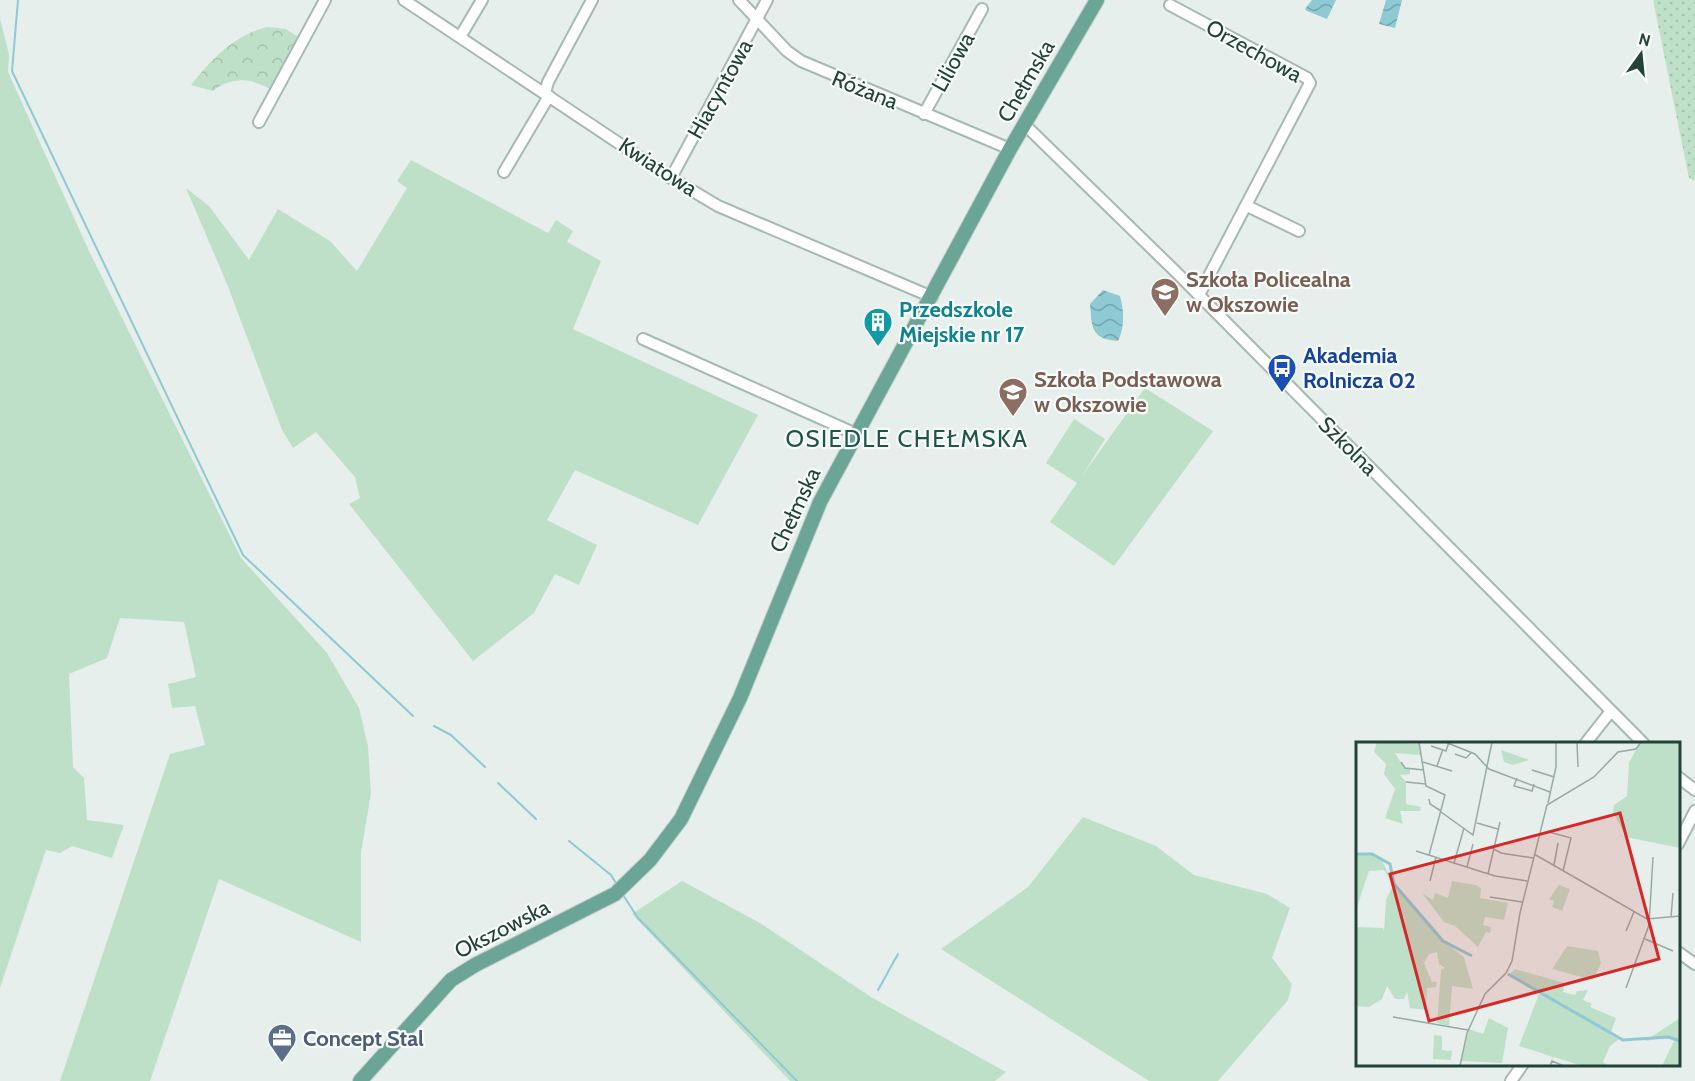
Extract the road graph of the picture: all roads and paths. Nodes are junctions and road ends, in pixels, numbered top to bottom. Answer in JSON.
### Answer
{"nodes":[{"id":1,"x":326,"y":0,"type":"edge"},
{"id":2,"x":404,"y":0,"type":"edge"},
{"id":3,"x":482,"y":0,"type":"edge"},
{"id":4,"x":592,"y":0,"type":"edge"},
{"id":5,"x":739,"y":0,"type":"edge"},
{"id":6,"x":767,"y":0,"type":"edge"},
{"id":7,"x":1097,"y":0,"type":"edge"},
{"id":8,"x":1170,"y":5,"type":"dead end"},
{"id":9,"x":982,"y":9,"type":"dead end"},
{"id":10,"x":758,"y":21,"type":"junction"},
{"id":11,"x":460,"y":37,"type":"junction"},
{"id":12,"x":547,"y":94,"type":"junction"},
{"id":13,"x":924,"y":114,"type":"junction"},
{"id":14,"x":259,"y":122,"type":"dead end"},
{"id":15,"x":1024,"y":124,"type":"junction"},
{"id":16,"x":1010,"y":149,"type":"junction"},
{"id":17,"x":504,"y":172,"type":"dead end"},
{"id":18,"x":671,"y":178,"type":"junction"},
{"id":19,"x":1247,"y":206,"type":"junction"},
{"id":20,"x":1299,"y":231,"type":"dead end"},
{"id":21,"x":1199,"y":295,"type":"junction"},
{"id":22,"x":932,"y":297,"type":"junction"},
{"id":23,"x":643,"y":339,"type":"dead end"},
{"id":24,"x":856,"y":434,"type":"junction"},
{"id":25,"x":1611,"y":711,"type":"junction"},
{"id":26,"x":1587,"y":742,"type":"edge"},
{"id":27,"x":1642,"y":742,"type":"edge"},
{"id":28,"x":1680,"y":779,"type":"edge"},
{"id":29,"x":1695,"y":790,"type":"edge"},
{"id":30,"x":1695,"y":811,"type":"edge"},
{"id":31,"x":1680,"y":840,"type":"edge"},
{"id":32,"x":628,"y":883,"type":"joint"},
{"id":33,"x":1680,"y":953,"type":"edge"},
{"id":34,"x":1695,"y":964,"type":"edge"},
{"id":35,"x":1522,"y":1066,"type":"edge"},
{"id":36,"x":360,"y":1081,"type":"edge"},
{"id":37,"x":1511,"y":1081,"type":"edge"}],
"edges":[{"from":1,"to":14,"type":"street"},
{"from":2,"to":11,"type":"street","name":"Kwiatowa"},
{"from":3,"to":11,"type":"street"},
{"from":4,"to":12,"type":"street"},
{"from":5,"to":10,"type":"street","name":"Różana"},
{"from":6,"to":10,"type":"street","name":"Hiacyntowa"},
{"from":7,"to":15,"type":"main road","name":"Chełmska"},
{"from":8,"to":19,"type":"street","name":"Orzechowa"},
{"from":9,"to":13,"type":"street","name":"Liliowa"},
{"from":10,"to":13,"type":"street","name":"Różana"},
{"from":10,"to":18,"type":"street","name":"Hiacyntowa"},
{"from":11,"to":12,"type":"street","name":"Kwiatowa"},
{"from":12,"to":17,"type":"street"},
{"from":12,"to":18,"type":"street","name":"Kwiatowa"},
{"from":13,"to":16,"type":"street","name":"Różana"},
{"from":15,"to":16,"type":"main road","name":"Chełmska"},
{"from":15,"to":21,"type":"street","name":"Szkolna"},
{"from":16,"to":22,"type":"main road","name":"Chełmska"},
{"from":18,"to":22,"type":"street","name":"Kwiatowa"},
{"from":19,"to":20,"type":"street"},
{"from":19,"to":21,"type":"street","name":"Orzechowa"},
{"from":21,"to":25,"type":"street","name":"Szkolna"},
{"from":22,"to":24,"type":"main road","name":"Chełmska"},
{"from":23,"to":24,"type":"street"},
{"from":24,"to":32,"type":"main road","name":"Chełmska"},
{"from":25,"to":26,"type":"street"},
{"from":25,"to":27,"type":"street","name":"Szkolna"},
{"from":28,"to":29,"type":"street"},
{"from":30,"to":31,"type":"street"},
{"from":32,"to":36,"type":"main road","name":"Okszowska"},
{"from":33,"to":34,"type":"street"},
{"from":35,"to":37,"type":"street"}]}
